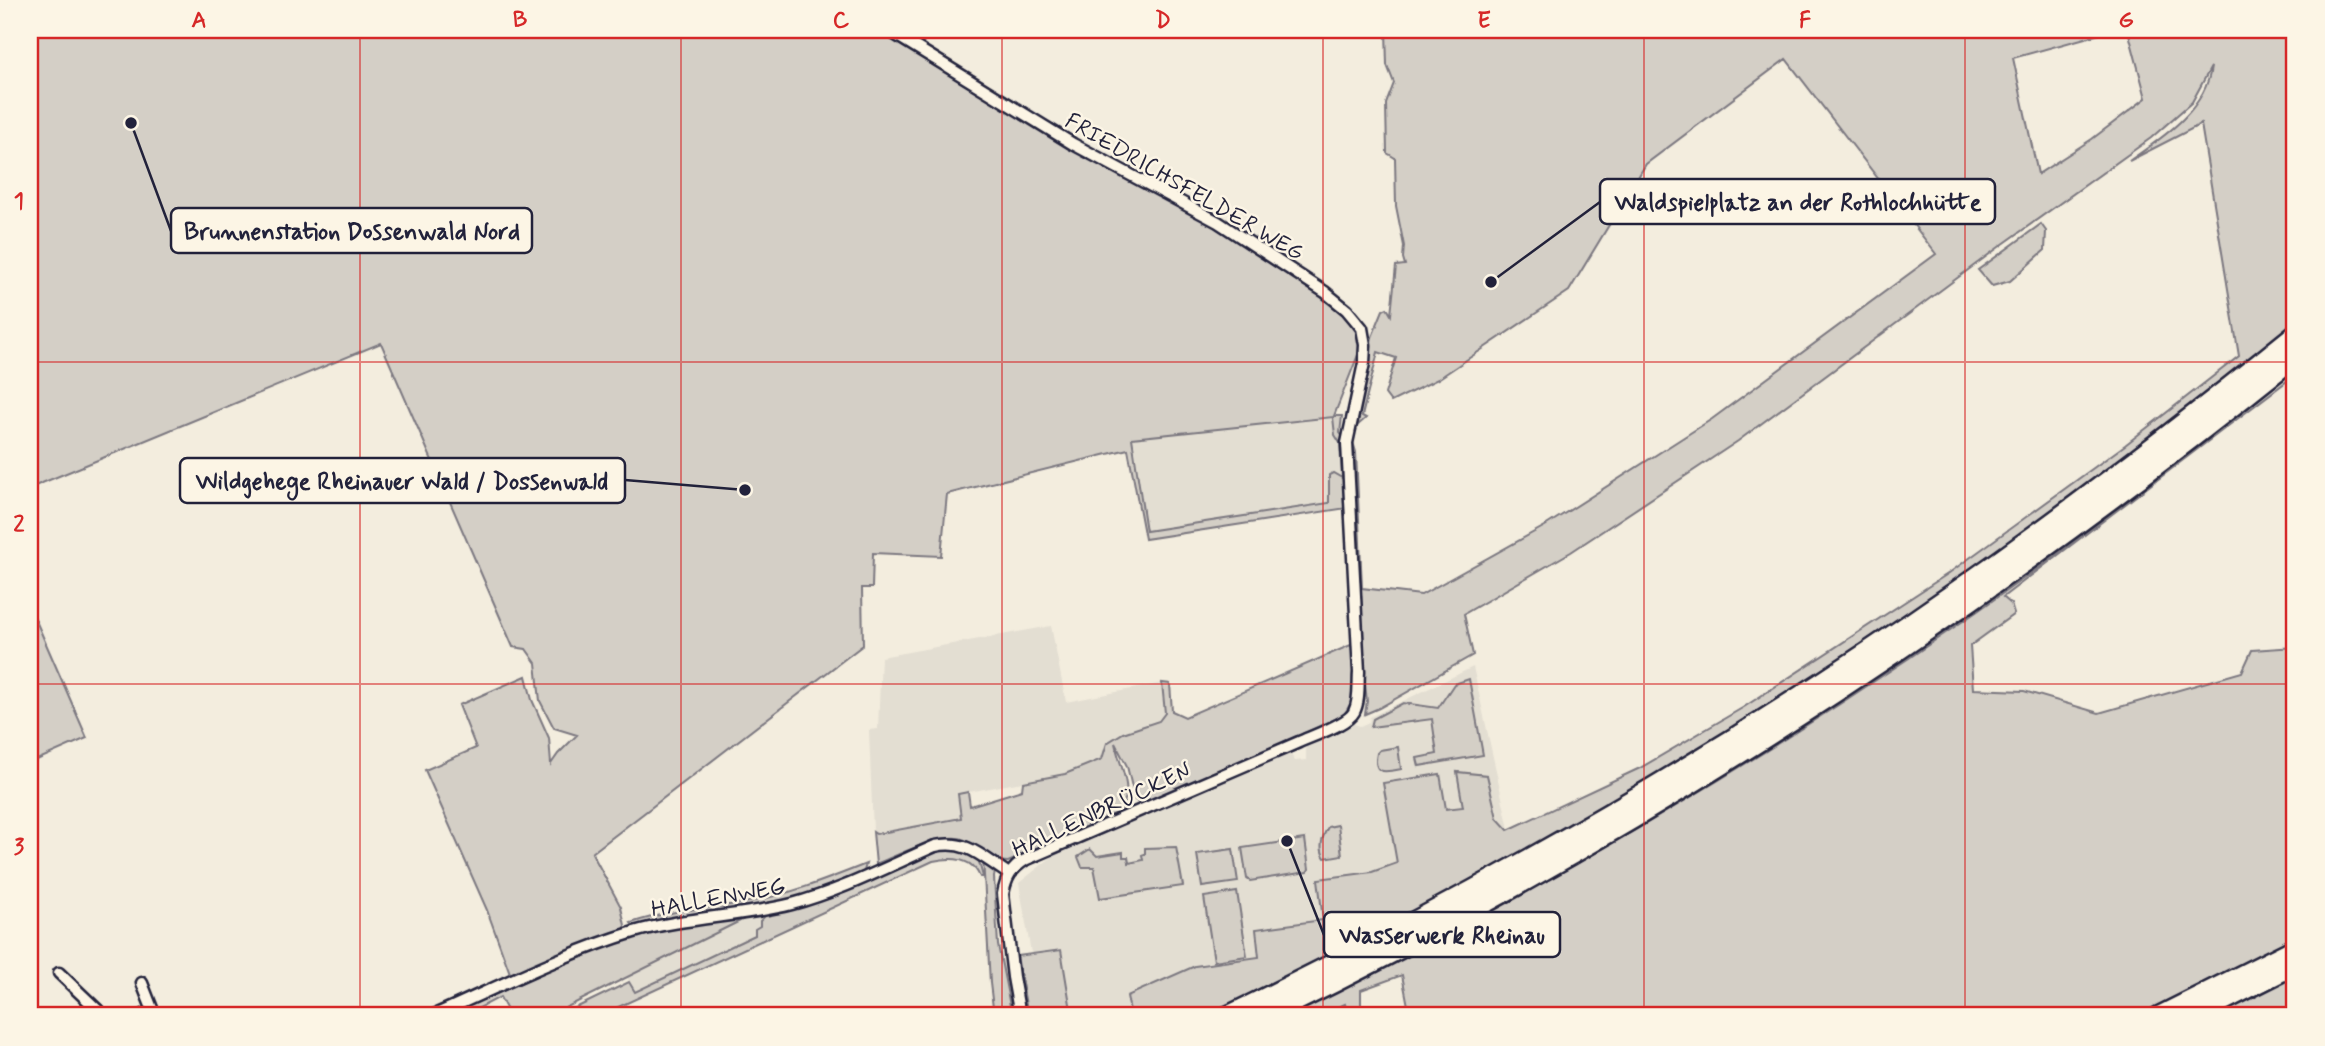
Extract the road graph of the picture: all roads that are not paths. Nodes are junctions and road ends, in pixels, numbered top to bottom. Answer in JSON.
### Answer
{"nodes":[{"id":1,"x":888,"y":30,"type":"edge"},
{"id":2,"x":2295,"y":334,"type":"edge"},
{"id":3,"x":2295,"y":357,"type":"edge"},
{"id":4,"x":1342,"y":722,"type":"joint"},
{"id":5,"x":1009,"y":874,"type":"junction"},
{"id":6,"x":2295,"y":948,"type":"edge"},
{"id":7,"x":2295,"y":965,"type":"edge"},
{"id":8,"x":59,"y":973,"type":"dead end"},
{"id":9,"x":142,"y":983,"type":"dead end"},
{"id":10,"x":104,"y":1016,"type":"edge"},
{"id":11,"x":141,"y":1016,"type":"edge"},
{"id":12,"x":432,"y":1016,"type":"edge"},
{"id":13,"x":1020,"y":1016,"type":"edge"},
{"id":14,"x":1227,"y":1016,"type":"edge"},
{"id":15,"x":1267,"y":1016,"type":"edge"},
{"id":16,"x":2160,"y":1016,"type":"edge"},
{"id":17,"x":2194,"y":1016,"type":"edge"}],
"edges":[{"from":1,"to":4,"type":"street","name":"FRIEDRICHSFELDER WEG"},
{"from":2,"to":14,"type":"highway"},
{"from":3,"to":15,"type":"highway"},
{"from":4,"to":5,"type":"street","name":"HALLENBRÜCKEN"},
{"from":5,"to":12,"type":"street","name":"HALLENWEG"},
{"from":5,"to":13,"type":"street","name":"HALLENBRÜCKEN"},
{"from":6,"to":16,"type":"highway"},
{"from":7,"to":17,"type":"highway"},
{"from":8,"to":10,"type":"street"},
{"from":9,"to":11,"type":"street"}]}
